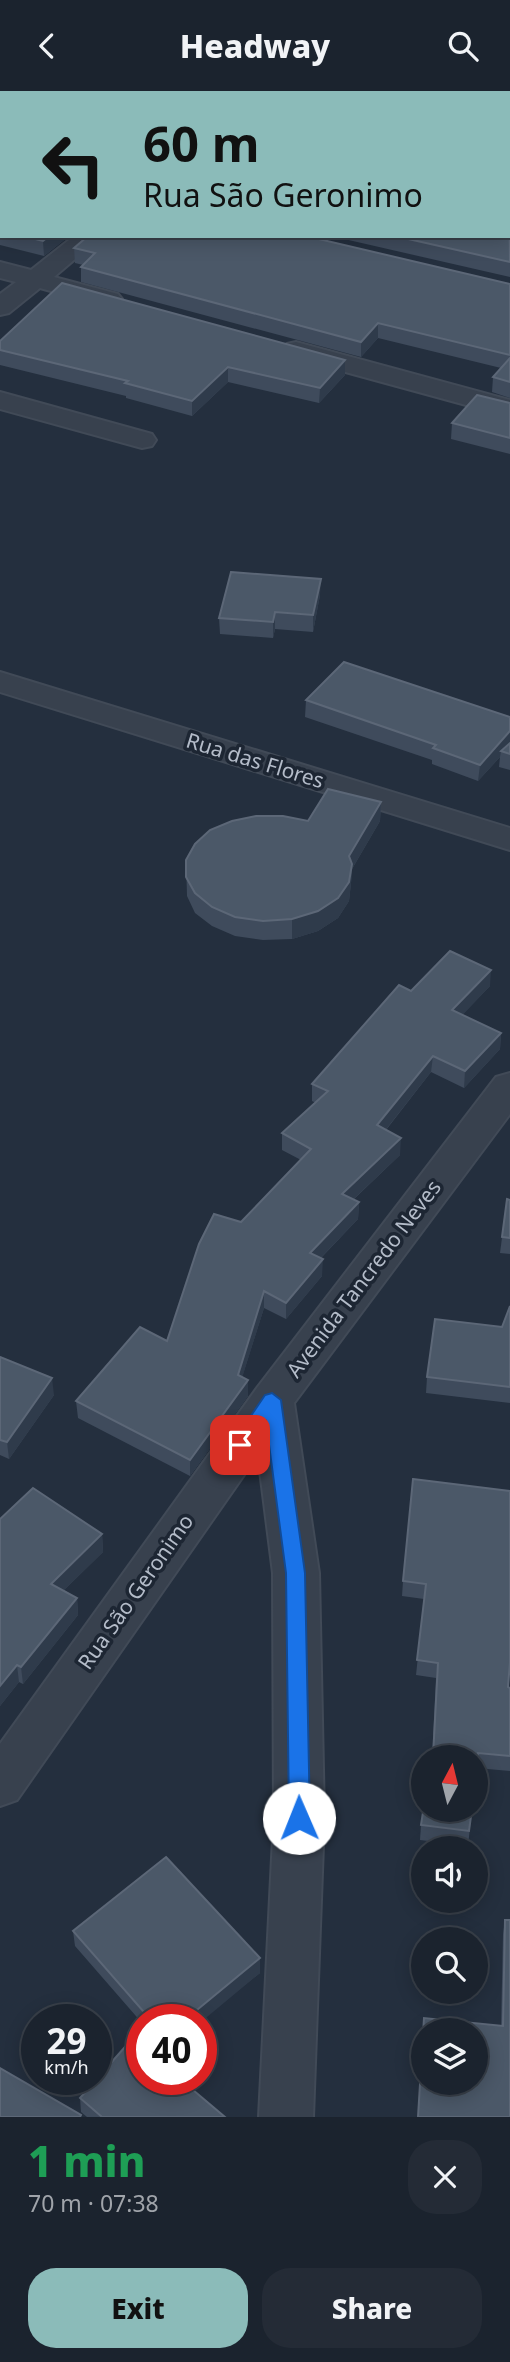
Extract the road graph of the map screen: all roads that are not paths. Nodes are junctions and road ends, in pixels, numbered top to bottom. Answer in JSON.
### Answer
{"nodes":[{"id":1,"x":87,"y":238,"type":"edge"},
{"id":2,"x":0,"y":269,"type":"edge"},
{"id":3,"x":36,"y":279,"type":"junction"},
{"id":4,"x":128,"y":304,"type":"edge"},
{"id":5,"x":0,"y":307,"type":"edge"},
{"id":6,"x":273,"y":344,"type":"edge"},
{"id":7,"x":0,"y":400,"type":"edge"},
{"id":8,"x":510,"y":409,"type":"edge"},
{"id":9,"x":142,"y":440,"type":"dead end"},
{"id":10,"x":0,"y":683,"type":"edge"},
{"id":11,"x":510,"y":839,"type":"edge"},
{"id":12,"x":507,"y":1095,"type":"edge"},
{"id":13,"x":272,"y":1400,"type":"junction"},
{"id":14,"x":0,"y":1784,"type":"edge"},
{"id":15,"x":286,"y":2117,"type":"edge"}],
"edges":[{"from":1,"to":3,"type":"street"},
{"from":2,"to":3,"type":"street"},
{"from":3,"to":4,"type":"street"},
{"from":3,"to":5,"type":"street"},
{"from":6,"to":8,"type":"street"},
{"from":7,"to":9,"type":"street"},
{"from":10,"to":11,"type":"street","name":"Rua das Flores"},
{"from":12,"to":13,"type":"street","name":"Avenida Tancredo Neves"},
{"from":13,"to":14,"type":"street","name":"Rua São Geronimo"},
{"from":13,"to":15,"type":"street"}]}
